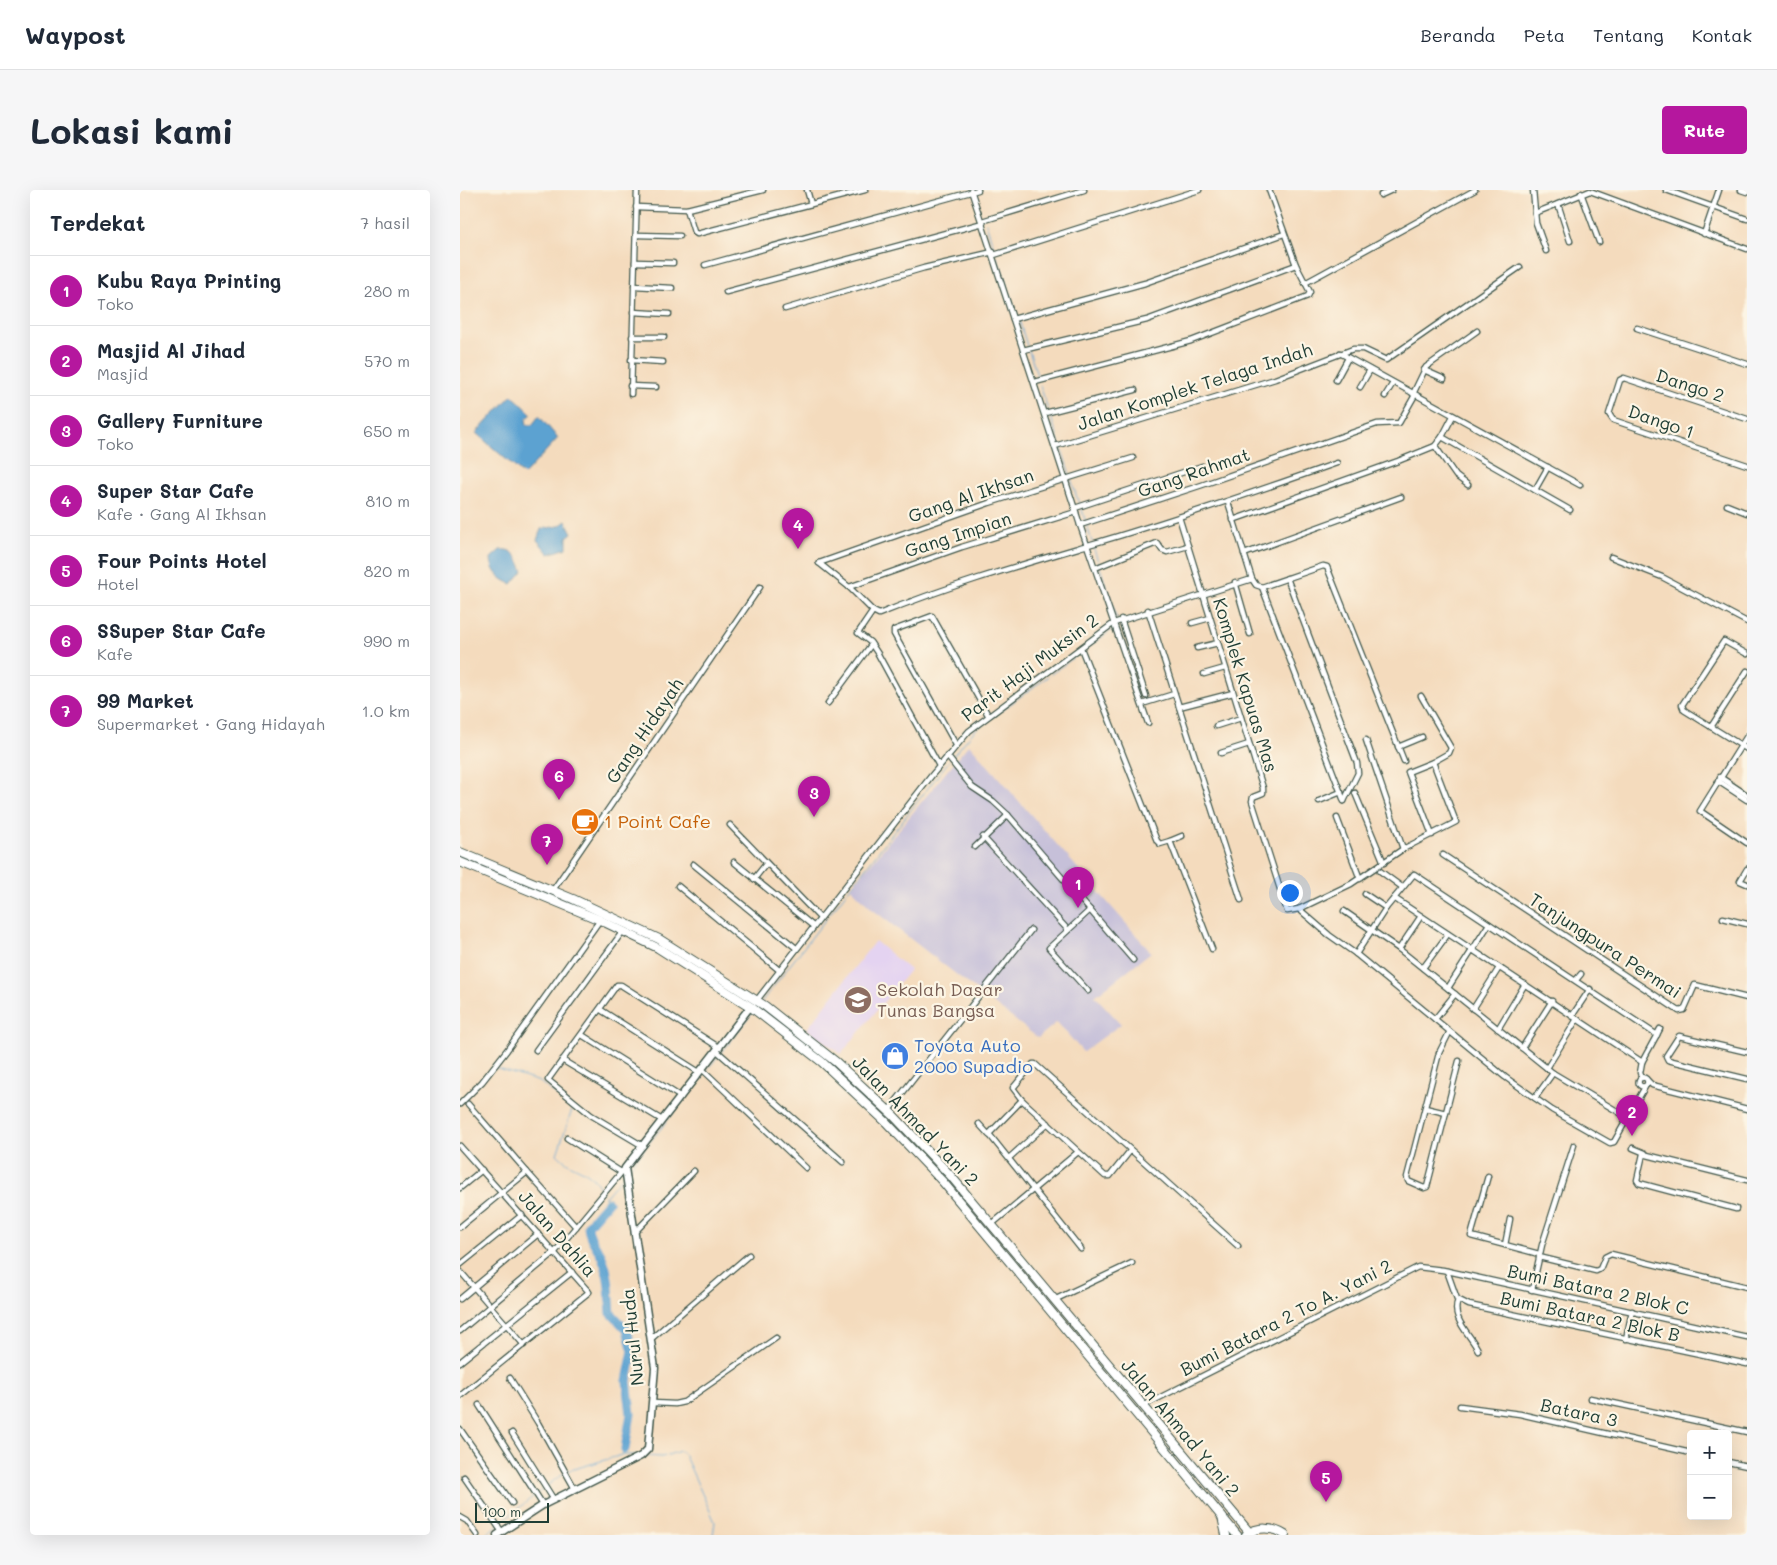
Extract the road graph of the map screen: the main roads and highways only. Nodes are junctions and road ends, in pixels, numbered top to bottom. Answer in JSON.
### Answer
{"nodes":[{"id":1,"x":460,"y":852,"type":"edge"},
{"id":2,"x":460,"y":862,"type":"edge"},
{"id":3,"x":1222,"y":1515,"type":"junction"},
{"id":4,"x":1248,"y":1534,"type":"edge"},
{"id":5,"x":1226,"y":1535,"type":"edge"},
{"id":6,"x":1237,"y":1535,"type":"edge"},
{"id":7,"x":1285,"y":1535,"type":"edge"}],
"edges":[{"from":1,"to":4,"type":"highway","name":"Jalan Ahmad Yani 2"},
{"from":2,"to":3,"type":"highway","name":"Jalan Ahmad Yani 2"},
{"from":3,"to":5,"type":"highway"},
{"from":3,"to":6,"type":"highway","name":"Jalan Ahmad Yani 2"},
{"from":4,"to":7,"type":"highway","name":"Jalan Ahmad Yani 2"}]}
